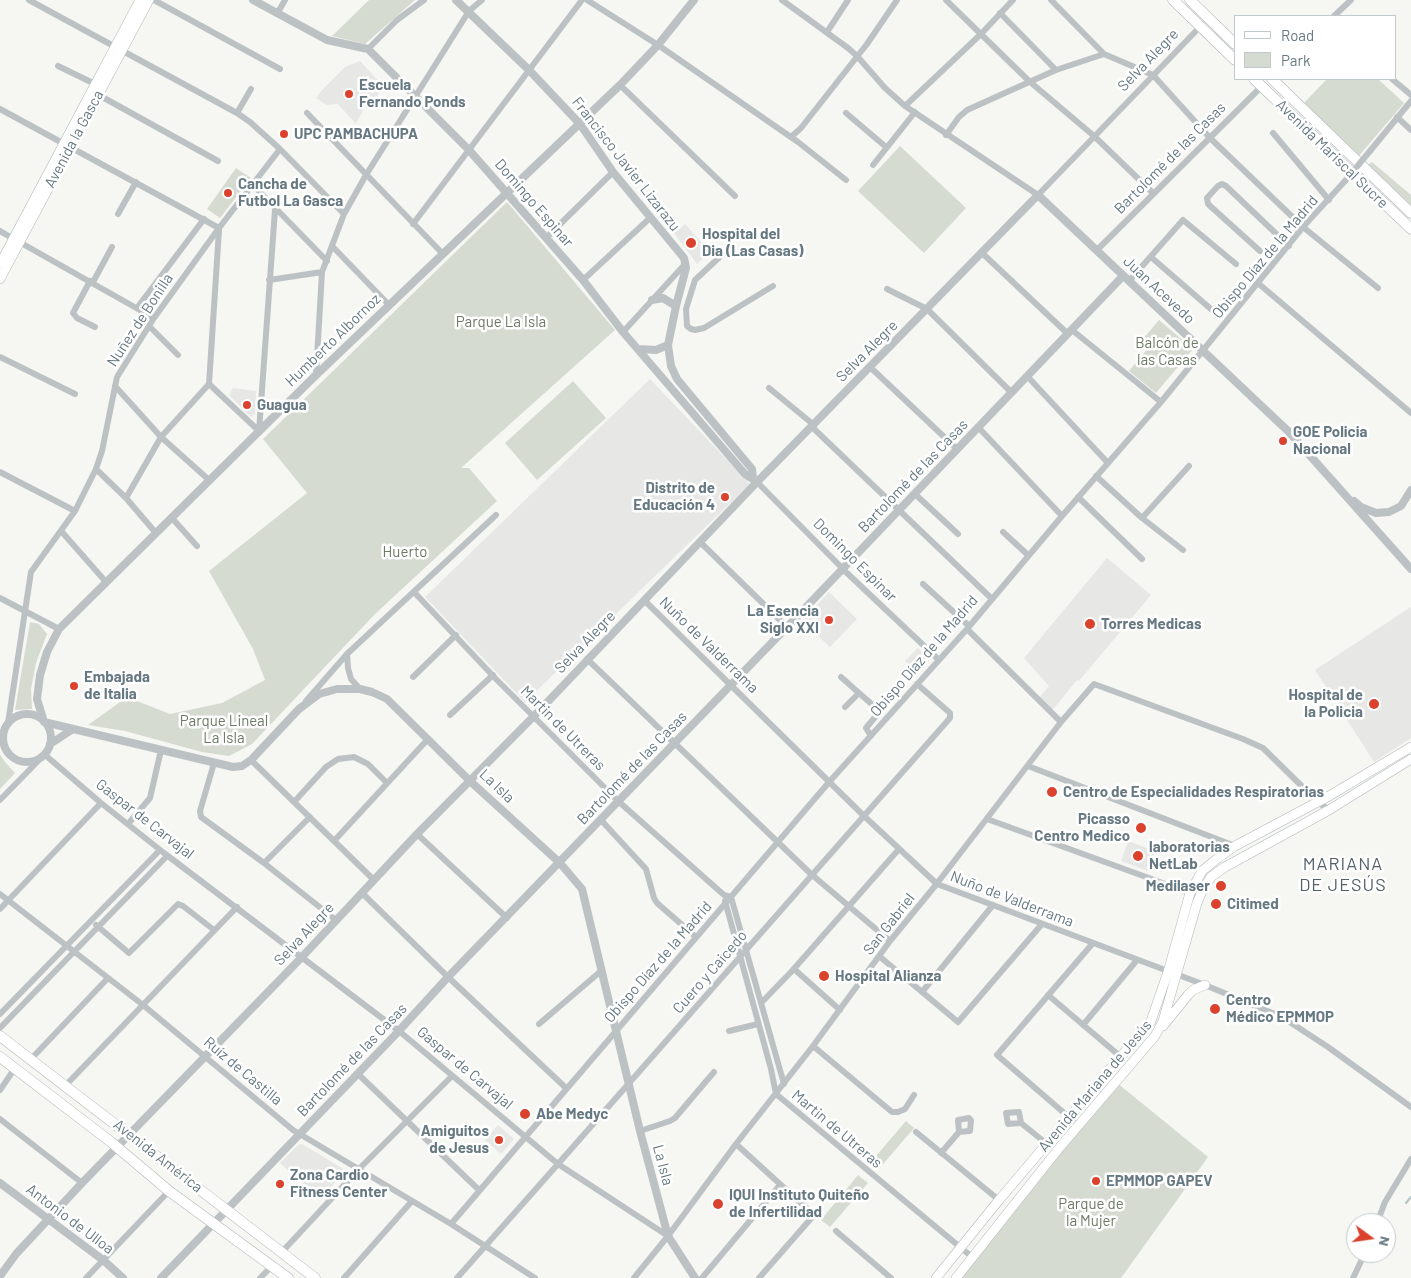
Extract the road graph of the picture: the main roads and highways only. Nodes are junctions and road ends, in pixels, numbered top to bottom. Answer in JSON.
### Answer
{"nodes":[{"id":1,"x":140,"y":0,"type":"edge"},
{"id":2,"x":149,"y":0,"type":"edge"},
{"id":3,"x":1173,"y":0,"type":"edge"},
{"id":4,"x":1196,"y":2,"type":"edge"},
{"id":5,"x":1234,"y":43,"type":"edge"},
{"id":6,"x":119,"y":48,"type":"junction"},
{"id":7,"x":1234,"y":59,"type":"edge"},
{"id":8,"x":1273,"y":80,"type":"edge"},
{"id":9,"x":1258,"y":82,"type":"edge"},
{"id":10,"x":1411,"y":213,"type":"edge"},
{"id":11,"x":1411,"y":229,"type":"edge"},
{"id":12,"x":17,"y":240,"type":"junction"},
{"id":13,"x":0,"y":264,"type":"edge"},
{"id":14,"x":0,"y":279,"type":"edge"},
{"id":15,"x":1411,"y":747,"type":"edge"},
{"id":16,"x":1411,"y":759,"type":"edge"},
{"id":17,"x":1204,"y":985,"type":"road end"},
{"id":18,"x":0,"y":1036,"type":"edge"},
{"id":19,"x":1155,"y":1036,"type":"junction"},
{"id":20,"x":0,"y":1057,"type":"edge"},
{"id":21,"x":1049,"y":1141,"type":"junction"},
{"id":22,"x":1060,"y":1147,"type":"junction"},
{"id":23,"x":288,"y":1278,"type":"edge"},
{"id":24,"x":315,"y":1278,"type":"edge"},
{"id":25,"x":936,"y":1278,"type":"edge"},
{"id":26,"x":956,"y":1278,"type":"edge"}],
"edges":[{"from":1,"to":6,"type":"main road","name":"Avenida la Gasca"},
{"from":2,"to":6,"type":"main road","name":"Avenida la Gasca"},
{"from":3,"to":7,"type":"main road"},
{"from":4,"to":5,"type":"main road"},
{"from":6,"to":12,"type":"main road","name":"Avenida la Gasca"},
{"from":8,"to":10,"type":"main road","name":"Avenida Mariscal Sucre"},
{"from":9,"to":11,"type":"main road","name":"Avenida Mariscal Sucre"},
{"from":12,"to":13,"type":"main road","name":"Avenida la Gasca"},
{"from":12,"to":14,"type":"main road","name":"Avenida la Gasca"},
{"from":15,"to":21,"type":"main road","name":"Avenida Mariana de Jesús"},
{"from":16,"to":19,"type":"main road","name":"Avenida Mariana de Jesús"},
{"from":17,"to":19,"type":"main road"},
{"from":18,"to":24,"type":"main road","name":"Avenida América"},
{"from":19,"to":22,"type":"main road","name":"Avenida Mariana de Jesús"},
{"from":20,"to":23,"type":"main road","name":"Avenida América"},
{"from":21,"to":22,"type":"main road"},
{"from":21,"to":25,"type":"main road","name":"Avenida Mariana de Jesús"},
{"from":22,"to":26,"type":"main road","name":"Avenida Mariana de Jesús"}]}
